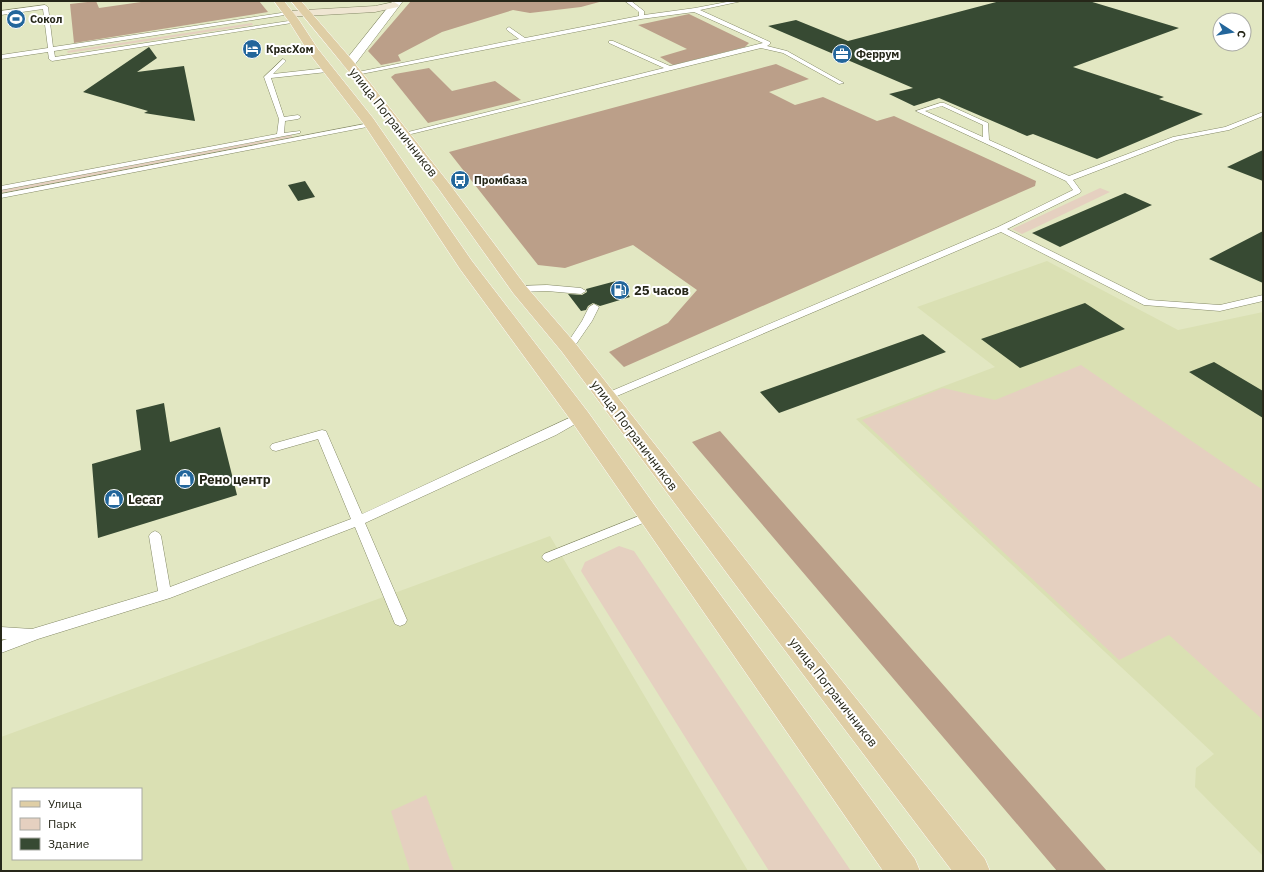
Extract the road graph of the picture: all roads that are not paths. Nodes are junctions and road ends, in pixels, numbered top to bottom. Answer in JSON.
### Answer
{"nodes":[{"id":1,"x":628,"y":1,"type":"edge"},
{"id":2,"x":738,"y":1,"type":"edge"},
{"id":3,"x":394,"y":6,"type":"edge"},
{"id":4,"x":695,"y":10,"type":"junction"},
{"id":5,"x":296,"y":12,"type":"edge"},
{"id":6,"x":1,"y":13,"type":"edge"},
{"id":7,"x":642,"y":17,"type":"junction"},
{"id":8,"x":509,"y":29,"type":"dead end"},
{"id":9,"x":525,"y":41,"type":"junction"},
{"id":10,"x":611,"y":42,"type":"dead end"},
{"id":11,"x":761,"y":46,"type":"junction"},
{"id":12,"x":51,"y":49,"type":"junction"},
{"id":13,"x":1,"y":57,"type":"edge"},
{"id":14,"x":282,"y":61,"type":"dead end"},
{"id":15,"x":353,"y":69,"type":"junction"},
{"id":16,"x":671,"y":69,"type":"junction"},
{"id":17,"x":327,"y":70,"type":"junction"},
{"id":18,"x":267,"y":77,"type":"junction"},
{"id":19,"x":841,"y":83,"type":"dead end"},
{"id":20,"x":1263,"y":114,"type":"edge"},
{"id":21,"x":298,"y":117,"type":"dead end"},
{"id":22,"x":282,"y":119,"type":"junction"},
{"id":23,"x":369,"y":123,"type":"junction"},
{"id":24,"x":280,"y":134,"type":"junction"},
{"id":25,"x":403,"y":134,"type":"junction"},
{"id":26,"x":986,"y":141,"type":"junction"},
{"id":27,"x":1069,"y":178,"type":"junction"},
{"id":28,"x":1,"y":188,"type":"edge"},
{"id":29,"x":1,"y":196,"type":"edge"},
{"id":30,"x":453,"y":199,"type":"junction"},
{"id":31,"x":429,"y":209,"type":"junction"},
{"id":32,"x":1001,"y":229,"type":"junction"},
{"id":33,"x":484,"y":242,"type":"junction"},
{"id":34,"x":456,"y":249,"type":"junction"},
{"id":35,"x":519,"y":289,"type":"junction"},
{"id":36,"x":581,"y":290,"type":"dead end"},
{"id":37,"x":1263,"y":298,"type":"edge"},
{"id":38,"x":594,"y":307,"type":"dead end"},
{"id":39,"x":569,"y":348,"type":"junction"},
{"id":40,"x":606,"y":397,"type":"junction"},
{"id":41,"x":580,"y":417,"type":"junction"},
{"id":42,"x":276,"y":447,"type":"dead end"},
{"id":43,"x":649,"y":516,"type":"junction"},
{"id":44,"x":358,"y":521,"type":"junction"},
{"id":45,"x":155,"y":536,"type":"dead end"},
{"id":46,"x":548,"y":557,"type":"dead end"},
{"id":47,"x":165,"y":594,"type":"junction"},
{"id":48,"x":400,"y":620,"type":"dead end"},
{"id":49,"x":1,"y":633,"type":"edge"},
{"id":50,"x":35,"y":634,"type":"junction"},
{"id":51,"x":1,"y":647,"type":"edge"},
{"id":52,"x":903,"y":871,"type":"edge"},
{"id":53,"x":974,"y":871,"type":"edge"}],
"edges":[{"from":1,"to":7,"type":"lane"},
{"from":2,"to":4,"type":"lane"},
{"from":3,"to":5,"type":"main road"},
{"from":3,"to":15,"type":"street"},
{"from":4,"to":7,"type":"lane"},
{"from":4,"to":11,"type":"lane"},
{"from":5,"to":12,"type":"lane"},
{"from":5,"to":12,"type":"lane"},
{"from":5,"to":15,"type":"main road","name":"улица Пограничников"},
{"from":5,"to":17,"type":"main road","name":"улица Пограничников"},
{"from":6,"to":12,"type":"lane"},
{"from":7,"to":9,"type":"lane"},
{"from":8,"to":9,"type":"lane"},
{"from":9,"to":15,"type":"lane"},
{"from":10,"to":16,"type":"lane"},
{"from":11,"to":16,"type":"lane"},
{"from":11,"to":19,"type":"lane"},
{"from":12,"to":13,"type":"lane"},
{"from":14,"to":18,"type":"lane"},
{"from":15,"to":25,"type":"main road","name":"улица Пограничников"},
{"from":16,"to":25,"type":"lane"},
{"from":17,"to":18,"type":"lane"},
{"from":17,"to":23,"type":"main road","name":"улица Пограничников"},
{"from":18,"to":22,"type":"lane"},
{"from":20,"to":27,"type":"lane"},
{"from":21,"to":22,"type":"lane"},
{"from":22,"to":24,"type":"lane"},
{"from":23,"to":24,"type":"lane"},
{"from":23,"to":29,"type":"lane"},
{"from":23,"to":31,"type":"main road","name":"улица Пограничников"},
{"from":24,"to":28,"type":"lane"},
{"from":25,"to":30,"type":"main road","name":"улица Пограничников"},
{"from":26,"to":26,"type":"lane"},
{"from":26,"to":27,"type":"lane"},
{"from":27,"to":32,"type":"lane"},
{"from":30,"to":31,"type":"main road"},
{"from":30,"to":33,"type":"main road","name":"улица Пограничников"},
{"from":31,"to":34,"type":"main road","name":"улица Пограничников"},
{"from":32,"to":37,"type":"lane"},
{"from":32,"to":40,"type":"lane"},
{"from":33,"to":34,"type":"main road"},
{"from":33,"to":35,"type":"main road","name":"улица Пограничников"},
{"from":34,"to":41,"type":"main road","name":"улица Пограничников"},
{"from":35,"to":36,"type":"lane"},
{"from":35,"to":39,"type":"main road","name":"улица Пограничников"},
{"from":38,"to":39,"type":"lane"},
{"from":39,"to":40,"type":"main road","name":"улица Пограничников"},
{"from":40,"to":53,"type":"main road","name":"улица Пограничников"},
{"from":41,"to":43,"type":"main road","name":"улица Пограничников"},
{"from":41,"to":44,"type":"lane"},
{"from":42,"to":44,"type":"lane"},
{"from":43,"to":46,"type":"lane"},
{"from":43,"to":52,"type":"main road","name":"улица Пограничников"},
{"from":44,"to":47,"type":"lane"},
{"from":44,"to":48,"type":"lane"},
{"from":45,"to":47,"type":"lane"},
{"from":47,"to":50,"type":"lane"},
{"from":49,"to":50,"type":"lane"},
{"from":50,"to":51,"type":"lane"}]}
